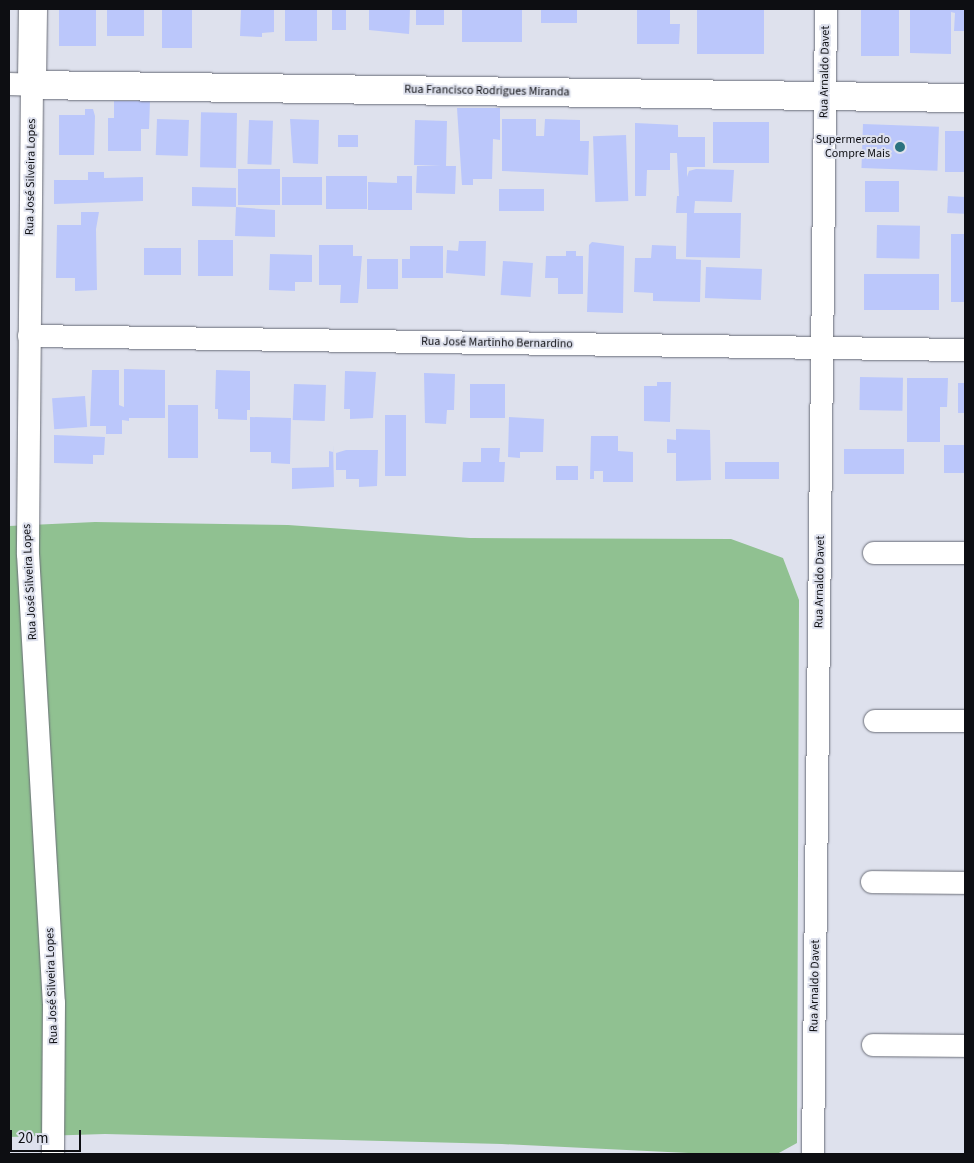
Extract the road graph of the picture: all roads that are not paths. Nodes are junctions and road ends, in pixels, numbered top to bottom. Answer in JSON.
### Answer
{"nodes":[{"id":1,"x":33,"y":9,"type":"edge"},
{"id":2,"x":826,"y":9,"type":"edge"},
{"id":3,"x":20,"y":84,"type":"edge"},
{"id":4,"x":825,"y":96,"type":"junction"},
{"id":5,"x":965,"y":98,"type":"edge"},
{"id":6,"x":29,"y":336,"type":"junction"},
{"id":7,"x":822,"y":348,"type":"junction"},
{"id":8,"x":965,"y":350,"type":"edge"},
{"id":9,"x":874,"y":553,"type":"dead end"},
{"id":10,"x":965,"y":553,"type":"edge"},
{"id":11,"x":875,"y":721,"type":"dead end"},
{"id":12,"x":965,"y":722,"type":"edge"},
{"id":13,"x":872,"y":882,"type":"dead end"},
{"id":14,"x":965,"y":883,"type":"edge"},
{"id":15,"x":873,"y":1045,"type":"dead end"},
{"id":16,"x":965,"y":1046,"type":"edge"},
{"id":17,"x":53,"y":1154,"type":"edge"},
{"id":18,"x":813,"y":1154,"type":"edge"}],
"edges":[{"from":1,"to":3,"type":"street","name":"Rua José Silveira Lopes"},
{"from":2,"to":4,"type":"street","name":"Rua Arnaldo Davet"},
{"from":3,"to":4,"type":"street","name":"Rua Francisco Rodrigues Miranda"},
{"from":3,"to":6,"type":"street","name":"Rua José Silveira Lopes"},
{"from":4,"to":5,"type":"street","name":"Rua Francisco Rodrigues Miranda"},
{"from":4,"to":7,"type":"street","name":"Rua Arnaldo Davet"},
{"from":6,"to":7,"type":"street","name":"Rua José Martinho Bernardino"},
{"from":6,"to":17,"type":"street","name":"Rua José Silveira Lopes"},
{"from":7,"to":8,"type":"street","name":"Rua José Martinho Bernardino"},
{"from":7,"to":18,"type":"street","name":"Rua Arnaldo Davet"},
{"from":9,"to":10,"type":"street"},
{"from":11,"to":12,"type":"street"},
{"from":13,"to":14,"type":"street"},
{"from":15,"to":16,"type":"street"}]}
